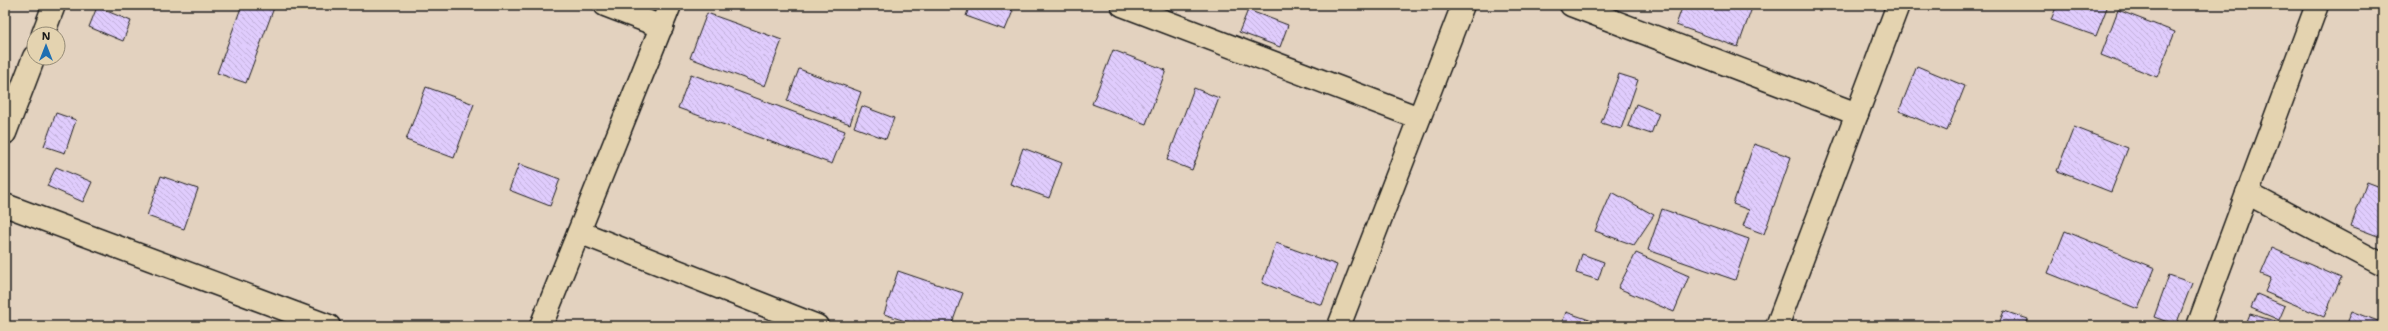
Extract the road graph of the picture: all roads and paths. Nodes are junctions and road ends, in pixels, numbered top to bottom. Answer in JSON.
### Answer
{"nodes":[{"id":1,"x":54,"y":5,"type":"edge"},
{"id":2,"x":605,"y":5,"type":"edge"},
{"id":3,"x":670,"y":5,"type":"edge"},
{"id":4,"x":1122,"y":5,"type":"edge"},
{"id":5,"x":1463,"y":5,"type":"edge"},
{"id":6,"x":1570,"y":5,"type":"edge"},
{"id":7,"x":1898,"y":5,"type":"edge"},
{"id":8,"x":2317,"y":5,"type":"edge"},
{"id":9,"x":46,"y":26,"type":"edge"},
{"id":10,"x":662,"y":27,"type":"junction"},
{"id":11,"x":31,"y":66,"type":"edge"},
{"id":12,"x":1857,"y":114,"type":"junction"},
{"id":13,"x":1419,"y":118,"type":"junction"},
{"id":14,"x":5,"y":133,"type":"edge"},
{"id":15,"x":2247,"y":193,"type":"junction"},
{"id":16,"x":5,"y":205,"type":"edge"},
{"id":17,"x":579,"y":232,"type":"junction"},
{"id":18,"x":2383,"y":264,"type":"edge"},
{"id":19,"x":329,"y":326,"type":"edge"},
{"id":20,"x":541,"y":326,"type":"edge"},
{"id":21,"x":818,"y":326,"type":"edge"},
{"id":22,"x":1339,"y":326,"type":"edge"},
{"id":23,"x":1777,"y":326,"type":"edge"},
{"id":24,"x":2198,"y":326,"type":"edge"}],
"edges":[{"from":1,"to":9,"type":"street"},
{"from":2,"to":10,"type":"street"},
{"from":3,"to":10,"type":"street"},
{"from":4,"to":13,"type":"street"},
{"from":5,"to":13,"type":"street"},
{"from":6,"to":12,"type":"street"},
{"from":7,"to":12,"type":"street"},
{"from":8,"to":15,"type":"street"},
{"from":10,"to":17,"type":"street"},
{"from":11,"to":14,"type":"street"},
{"from":12,"to":23,"type":"street"},
{"from":13,"to":22,"type":"street"},
{"from":15,"to":18,"type":"street"},
{"from":15,"to":24,"type":"street"},
{"from":16,"to":19,"type":"street"},
{"from":17,"to":20,"type":"street"},
{"from":17,"to":21,"type":"street"}]}
